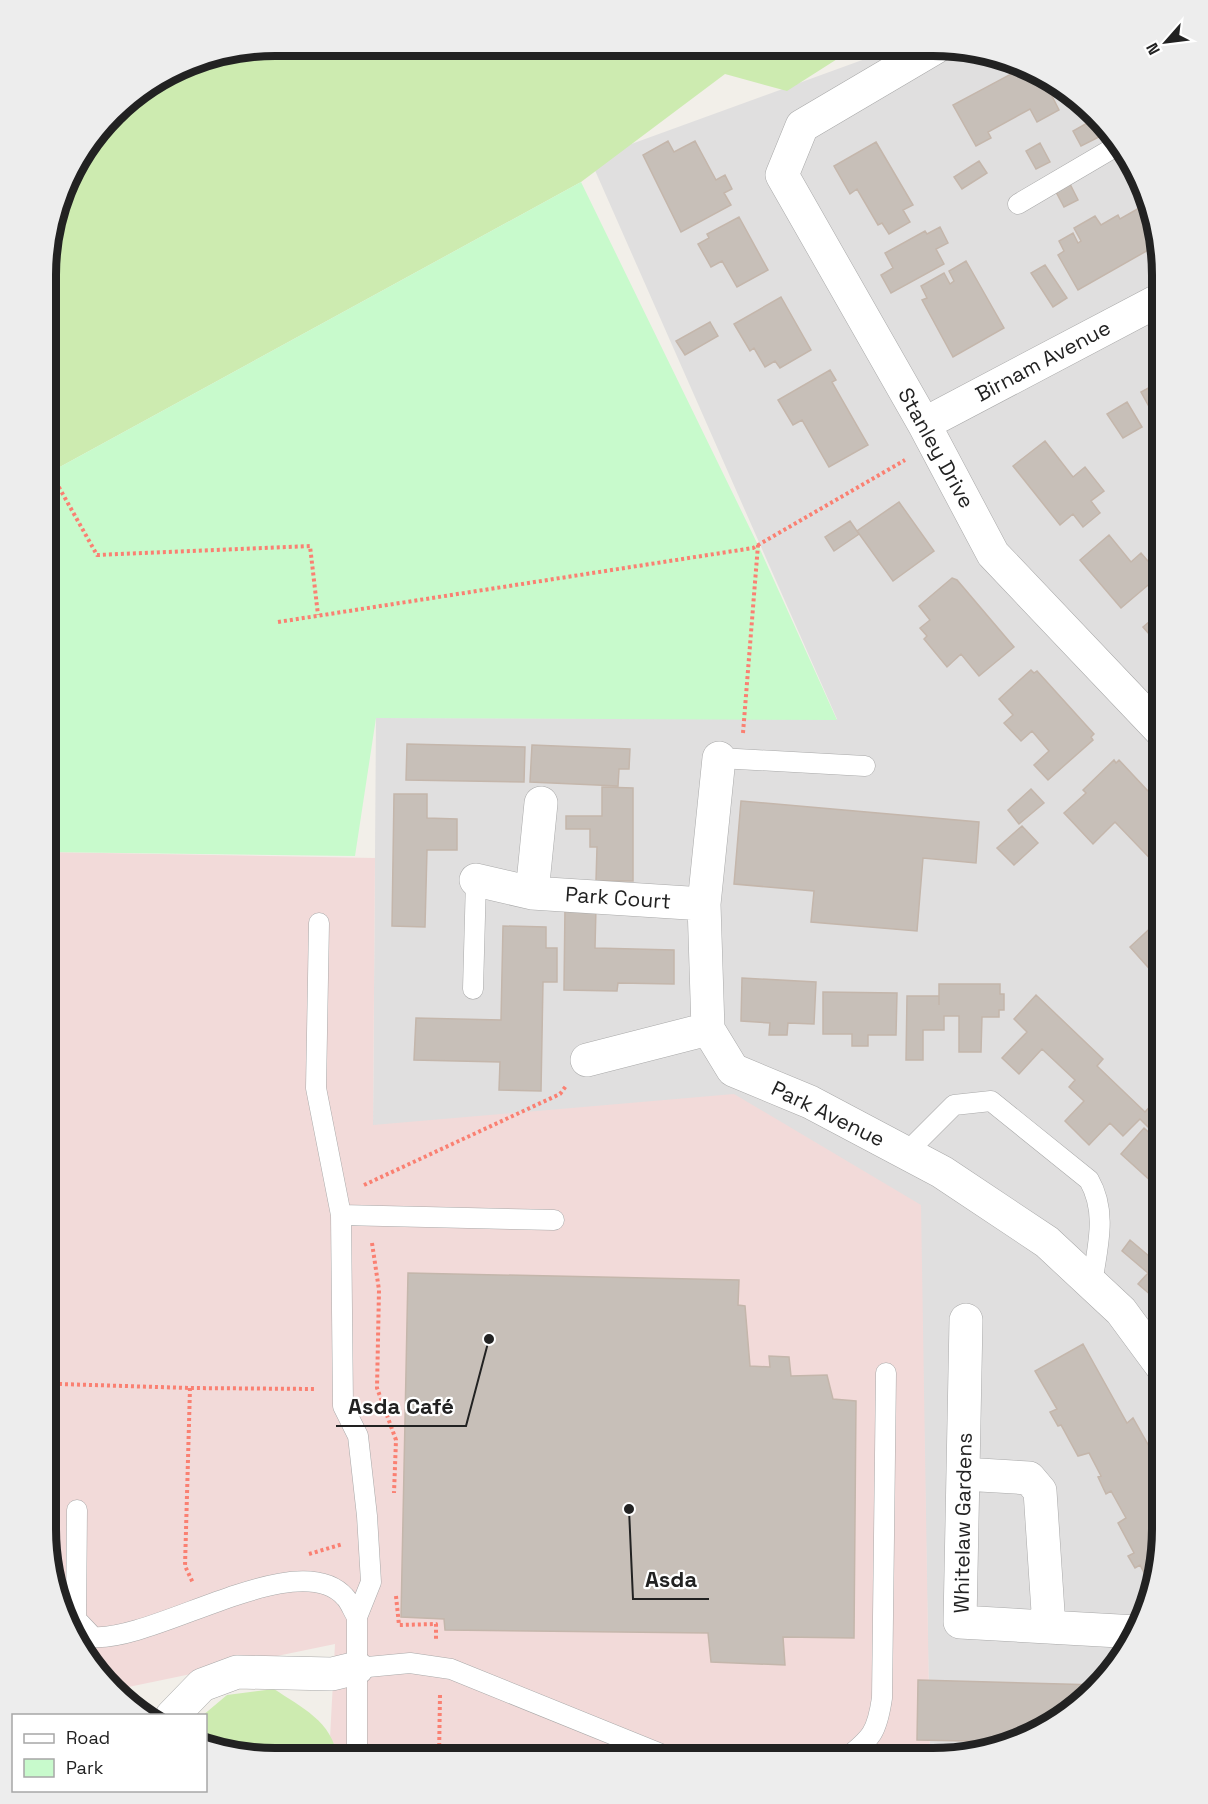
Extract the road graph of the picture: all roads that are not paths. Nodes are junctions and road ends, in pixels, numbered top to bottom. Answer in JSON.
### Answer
{"nodes":[{"id":1,"x":921,"y":56,"type":"edge"},
{"id":2,"x":1113,"y":148,"type":"edge"},
{"id":3,"x":1018,"y":204,"type":"dead end"},
{"id":4,"x":1152,"y":304,"type":"edge"},
{"id":5,"x":929,"y":434,"type":"junction"},
{"id":6,"x":1152,"y":721,"type":"edge"},
{"id":7,"x":730,"y":759,"type":"joint"},
{"id":8,"x":865,"y":766,"type":"dead end"},
{"id":9,"x":541,"y":803,"type":"dead end"},
{"id":10,"x":476,"y":880,"type":"joint"},
{"id":11,"x":532,"y":892,"type":"junction"},
{"id":12,"x":704,"y":904,"type":"junction"},
{"id":13,"x":319,"y":922,"type":"dead end"},
{"id":14,"x":473,"y":989,"type":"dead end"},
{"id":15,"x":708,"y":1029,"type":"junction"},
{"id":16,"x":587,"y":1060,"type":"road end"},
{"id":17,"x":906,"y":1153,"type":"junction"},
{"id":18,"x":340,"y":1215,"type":"junction"},
{"id":19,"x":554,"y":1220,"type":"dead end"},
{"id":20,"x":1092,"y":1284,"type":"junction"},
{"id":21,"x":966,"y":1320,"type":"dead end"},
{"id":22,"x":1152,"y":1354,"type":"edge"},
{"id":23,"x":886,"y":1373,"type":"dead end"},
{"id":24,"x":963,"y":1474,"type":"junction"},
{"id":25,"x":77,"y":1509,"type":"dead end"},
{"id":26,"x":357,"y":1617,"type":"junction"},
{"id":27,"x":1049,"y":1627,"type":"junction"},
{"id":28,"x":1127,"y":1631,"type":"edge"},
{"id":29,"x":357,"y":1668,"type":"junction"},
{"id":30,"x":174,"y":1714,"type":"edge"},
{"id":31,"x":357,"y":1748,"type":"edge"},
{"id":32,"x":646,"y":1748,"type":"edge"},
{"id":33,"x":858,"y":1748,"type":"edge"}],
"edges":[{"from":1,"to":5,"type":"street","name":"Stanley Drive"},
{"from":2,"to":3,"type":"lane"},
{"from":4,"to":5,"type":"street","name":"Birnam Avenue"},
{"from":5,"to":6,"type":"street","name":"Stanley Drive"},
{"from":7,"to":8,"type":"lane"},
{"from":7,"to":12,"type":"street","name":"Park Avenue"},
{"from":9,"to":11,"type":"street"},
{"from":10,"to":11,"type":"street","name":"Park Court"},
{"from":10,"to":14,"type":"lane"},
{"from":11,"to":12,"type":"street","name":"Park Court"},
{"from":12,"to":15,"type":"street","name":"Park Avenue"},
{"from":13,"to":18,"type":"lane"},
{"from":15,"to":16,"type":"street"},
{"from":15,"to":17,"type":"street","name":"Park Avenue"},
{"from":17,"to":20,"type":"street","name":"Park Avenue"},
{"from":17,"to":20,"type":"lane"},
{"from":18,"to":19,"type":"lane"},
{"from":18,"to":26,"type":"lane"},
{"from":20,"to":22,"type":"street","name":"Park Avenue"},
{"from":21,"to":24,"type":"street","name":"Whitelaw Gardens"},
{"from":23,"to":33,"type":"lane"},
{"from":24,"to":27,"type":"street"},
{"from":24,"to":27,"type":"street","name":"Whitelaw Gardens"},
{"from":25,"to":26,"type":"lane"},
{"from":26,"to":29,"type":"lane"},
{"from":27,"to":28,"type":"street","name":"Whitelaw Gardens"},
{"from":29,"to":30,"type":"street"},
{"from":29,"to":31,"type":"lane"},
{"from":29,"to":32,"type":"lane"}]}
